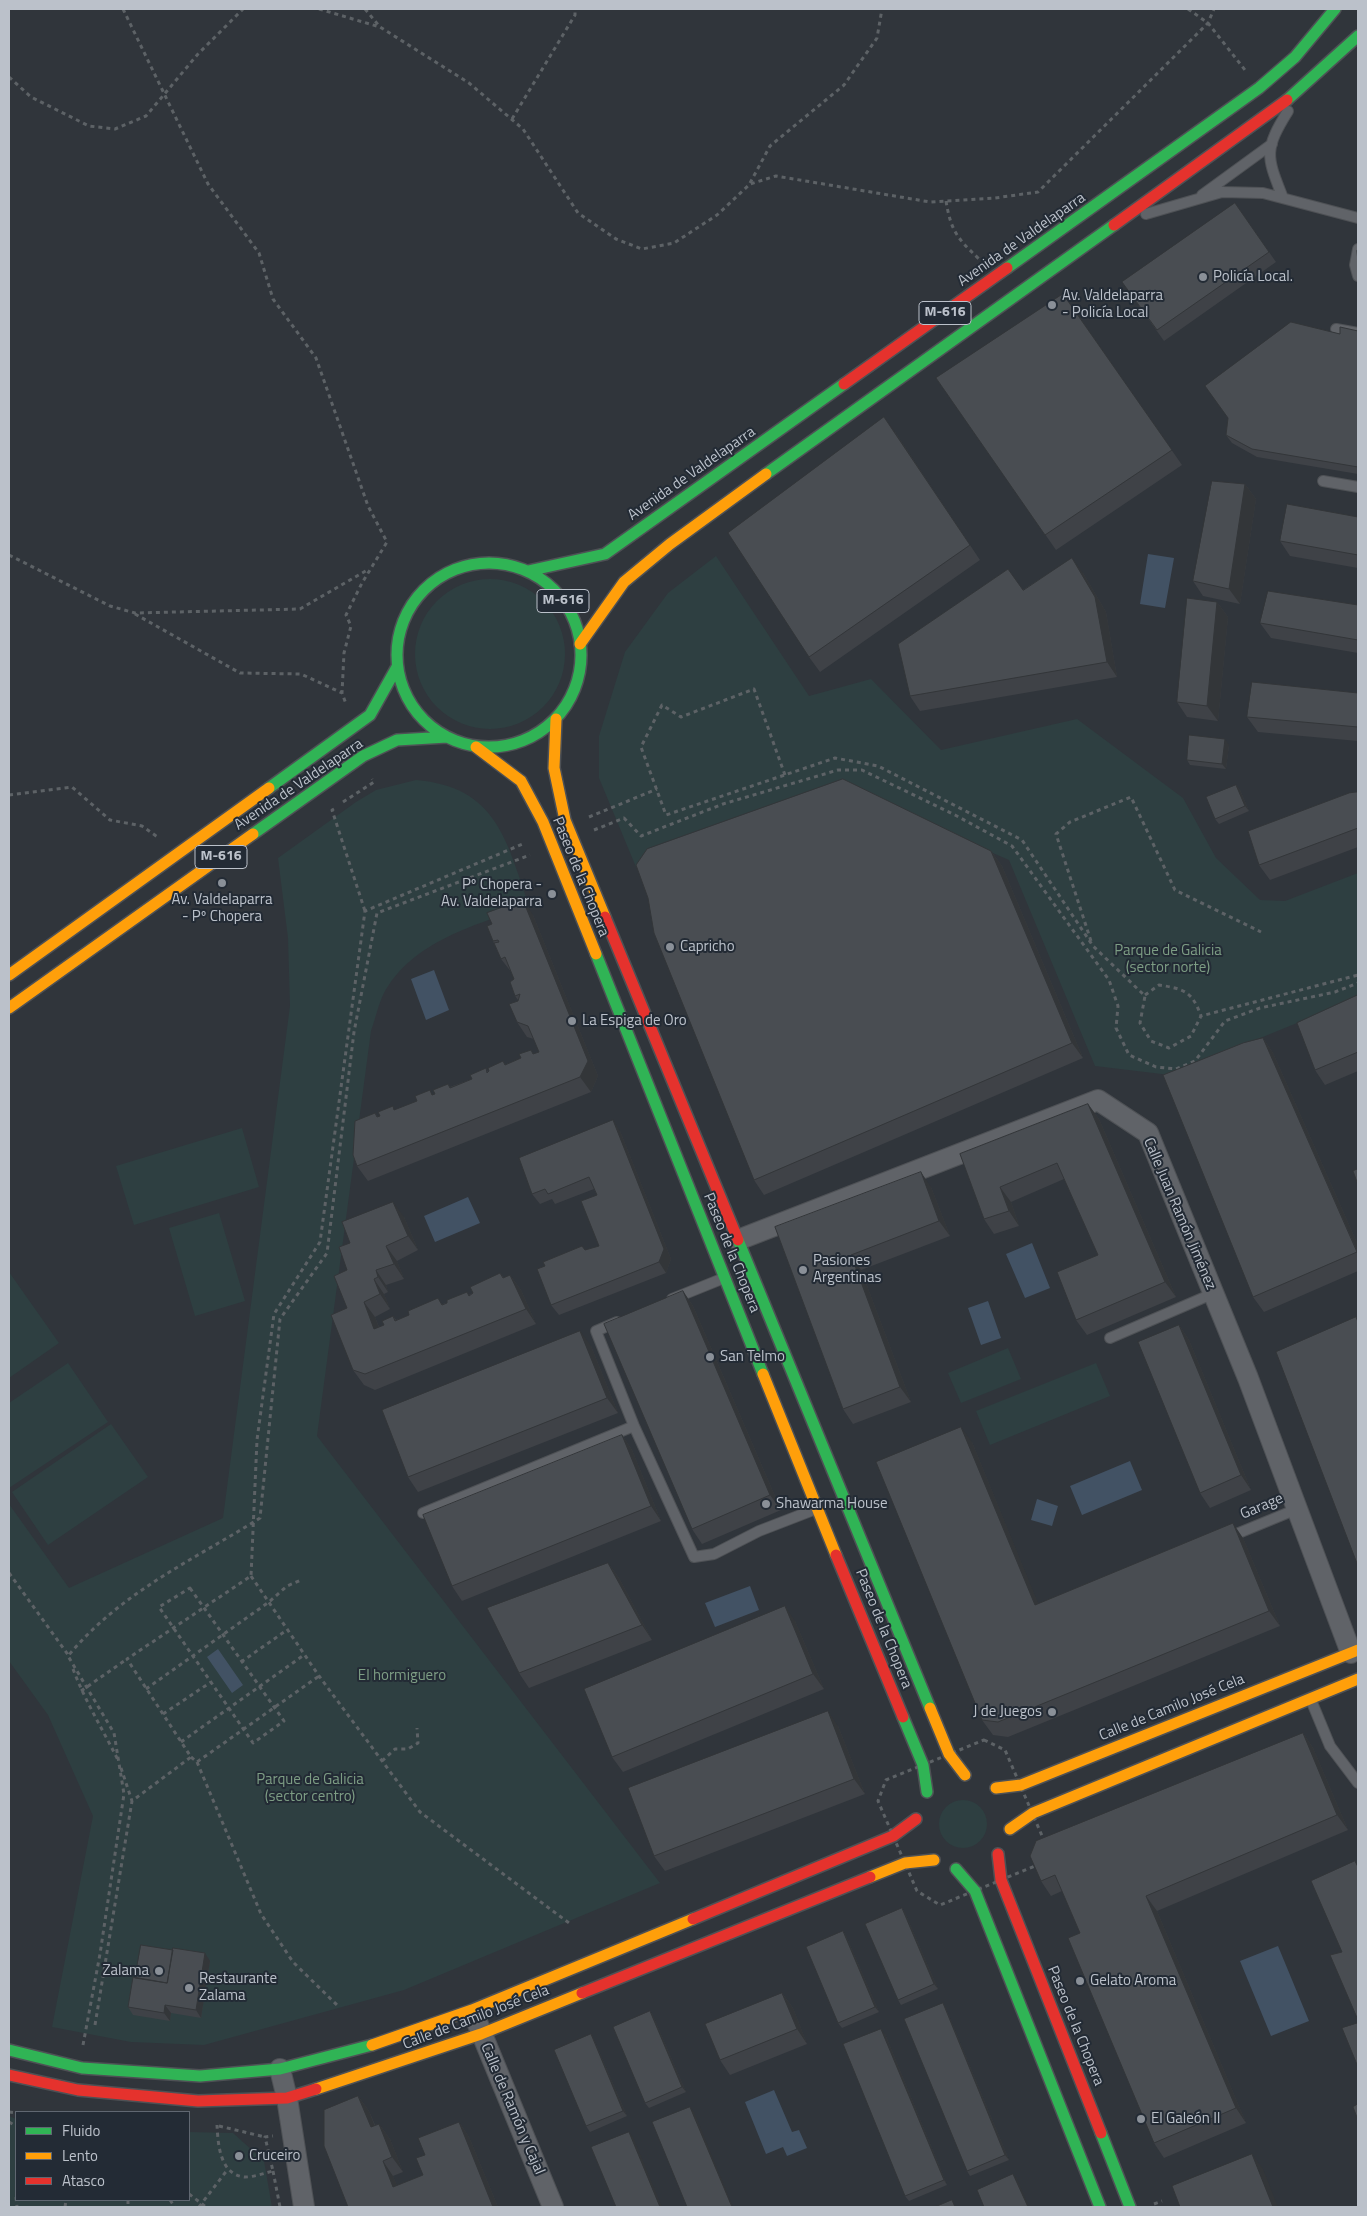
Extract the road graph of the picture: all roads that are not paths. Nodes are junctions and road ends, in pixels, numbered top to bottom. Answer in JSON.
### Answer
{"nodes":[{"id":1,"x":1335,"y":9,"type":"edge"},
{"id":2,"x":1358,"y":36,"type":"edge"},
{"id":3,"x":1303,"y":87,"type":"junction"},
{"id":4,"x":1272,"y":144,"type":"junction"},
{"id":5,"x":1199,"y":198,"type":"junction"},
{"id":6,"x":1283,"y":198,"type":"junction"},
{"id":7,"x":1358,"y":218,"type":"edge"},
{"id":8,"x":1119,"y":223,"type":"junction"},
{"id":9,"x":1358,"y":249,"type":"edge"},
{"id":10,"x":1358,"y":276,"type":"edge"},
{"id":11,"x":1336,"y":329,"type":"dead end"},
{"id":12,"x":1358,"y":334,"type":"edge"},
{"id":13,"x":1323,"y":481,"type":"dead end"},
{"id":14,"x":1358,"y":487,"type":"edge"},
{"id":15,"x":528,"y":571,"type":"junction"},
{"id":16,"x":580,"y":644,"type":"junction"},
{"id":17,"x":397,"y":667,"type":"junction"},
{"id":18,"x":556,"y":719,"type":"junction"},
{"id":19,"x":447,"y":737,"type":"junction"},
{"id":20,"x":476,"y":747,"type":"junction"},
{"id":21,"x":9,"y":975,"type":"edge"},
{"id":22,"x":9,"y":1008,"type":"edge"},
{"id":23,"x":738,"y":1240,"type":"junction"},
{"id":24,"x":725,"y":1278,"type":"junction"},
{"id":25,"x":1212,"y":1294,"type":"junction"},
{"id":26,"x":664,"y":1302,"type":"edge"},
{"id":27,"x":630,"y":1316,"type":"edge"},
{"id":28,"x":1110,"y":1338,"type":"dead end"},
{"id":29,"x":634,"y":1426,"type":"junction"},
{"id":30,"x":817,"y":1509,"type":"junction"},
{"id":31,"x":1297,"y":1509,"type":"junction"},
{"id":32,"x":422,"y":1513,"type":"edge"},
{"id":33,"x":1220,"y":1541,"type":"edge"},
{"id":34,"x":1355,"y":1651,"type":"edge"},
{"id":35,"x":1358,"y":1679,"type":"edge"},
{"id":36,"x":1310,"y":1699,"type":"junction"},
{"id":37,"x":951,"y":1776,"type":"dead end"},
{"id":38,"x":938,"y":1782,"type":"dead end"},
{"id":39,"x":1358,"y":1783,"type":"edge"},
{"id":40,"x":927,"y":1792,"type":"junction"},
{"id":41,"x":1005,"y":1800,"type":"dead end"},
{"id":42,"x":1010,"y":1814,"type":"dead end"},
{"id":43,"x":916,"y":1819,"type":"junction"},
{"id":44,"x":1010,"y":1829,"type":"junction"},
{"id":45,"x":918,"y":1834,"type":"dead end"},
{"id":46,"x":924,"y":1848,"type":"dead end"},
{"id":47,"x":998,"y":1854,"type":"junction"},
{"id":48,"x":934,"y":1860,"type":"junction"},
{"id":49,"x":985,"y":1863,"type":"dead end"},
{"id":50,"x":971,"y":1868,"type":"dead end"},
{"id":51,"x":956,"y":1869,"type":"junction"},
{"id":52,"x":472,"y":2010,"type":"junction"},
{"id":53,"x":482,"y":2034,"type":"junction"},
{"id":54,"x":9,"y":2050,"type":"edge"},
{"id":55,"x":280,"y":2070,"type":"junction"},
{"id":56,"x":9,"y":2075,"type":"edge"},
{"id":57,"x":287,"y":2098,"type":"junction"},
{"id":58,"x":304,"y":2207,"type":"edge"},
{"id":59,"x":553,"y":2207,"type":"edge"},
{"id":60,"x":1100,"y":2207,"type":"edge"},
{"id":61,"x":1130,"y":2207,"type":"edge"}],
"edges":[{"from":1,"to":15,"type":"main road","name":"Avenida de Valdelaparra","number":"M-616"},
{"from":2,"to":3,"type":"main road","number":"M-616"},
{"from":3,"to":4,"type":"lane"},
{"from":3,"to":8,"type":"main road","number":"M-616"},
{"from":4,"to":5,"type":"lane"},
{"from":4,"to":6,"type":"lane"},
{"from":5,"to":6,"type":"lane"},
{"from":5,"to":8,"type":"lane"},
{"from":6,"to":7,"type":"lane"},
{"from":8,"to":16,"type":"main road","number":"M-616"},
{"from":9,"to":10,"type":"lane"},
{"from":11,"to":12,"type":"lane"},
{"from":13,"to":14,"type":"lane"},
{"from":15,"to":16,"type":"main road","number":"M-616"},
{"from":15,"to":17,"type":"main road","number":"M-616"},
{"from":16,"to":18,"type":"main road","number":"M-616"},
{"from":17,"to":19,"type":"main road","number":"M-616"},
{"from":17,"to":21,"type":"main road","name":"Avenida de Valdelaparra","number":"M-616"},
{"from":18,"to":20,"type":"main road","number":"M-616"},
{"from":18,"to":23,"type":"main road","name":"Paseo de la Chopera"},
{"from":19,"to":20,"type":"main road","number":"M-616"},
{"from":19,"to":22,"type":"main road","name":"Avenida de Valdelaparra","number":"M-616"},
{"from":20,"to":24,"type":"main road","name":"Paseo de la Chopera"},
{"from":23,"to":25,"type":"street","name":"Calle Juan Ramón Jiménez"},
{"from":23,"to":37,"type":"main road","name":"Paseo de la Chopera"},
{"from":24,"to":26,"type":"lane"},
{"from":24,"to":30,"type":"main road","name":"Paseo de la Chopera"},
{"from":25,"to":28,"type":"lane"},
{"from":25,"to":31,"type":"street","name":"Calle Juan Ramón Jiménez"},
{"from":27,"to":29,"type":"lane"},
{"from":29,"to":30,"type":"lane"},
{"from":29,"to":32,"type":"lane"},
{"from":30,"to":40,"type":"main road","name":"Paseo de la Chopera"},
{"from":31,"to":33,"type":"lane","name":"Garage"},
{"from":31,"to":34,"type":"street","name":"Calle Juan Ramón Jiménez"},
{"from":34,"to":41,"type":"main road","name":"Calle de Camilo José Cela"},
{"from":35,"to":36,"type":"main road"},
{"from":36,"to":39,"type":"lane"},
{"from":36,"to":44,"type":"main road"},
{"from":38,"to":40,"type":"main road"},
{"from":40,"to":43,"type":"main road"},
{"from":42,"to":44,"type":"main road"},
{"from":43,"to":45,"type":"main road"},
{"from":43,"to":52,"type":"main road","name":"Calle de Camilo José Cela"},
{"from":44,"to":47,"type":"main road"},
{"from":46,"to":48,"type":"main road"},
{"from":47,"to":49,"type":"main road"},
{"from":47,"to":61,"type":"main road","name":"Paseo de la Chopera"},
{"from":48,"to":51,"type":"main road"},
{"from":48,"to":53,"type":"main road","name":"Calle de Camilo José Cela"},
{"from":50,"to":51,"type":"main road"},
{"from":51,"to":60,"type":"main road"},
{"from":52,"to":53,"type":"street","name":"Calle de Ramón y Cajal"},
{"from":52,"to":55,"type":"main road","name":"Calle de Camilo José Cela"},
{"from":53,"to":57,"type":"main road","name":"Calle de Camilo José Cela"},
{"from":53,"to":59,"type":"street","name":"Calle de Ramón y Cajal"},
{"from":54,"to":55,"type":"main road","name":"Calle de Camilo José Cela"},
{"from":55,"to":57,"type":"street"},
{"from":56,"to":57,"type":"main road","name":"Calle de Camilo José Cela"},
{"from":57,"to":58,"type":"street"}]}
